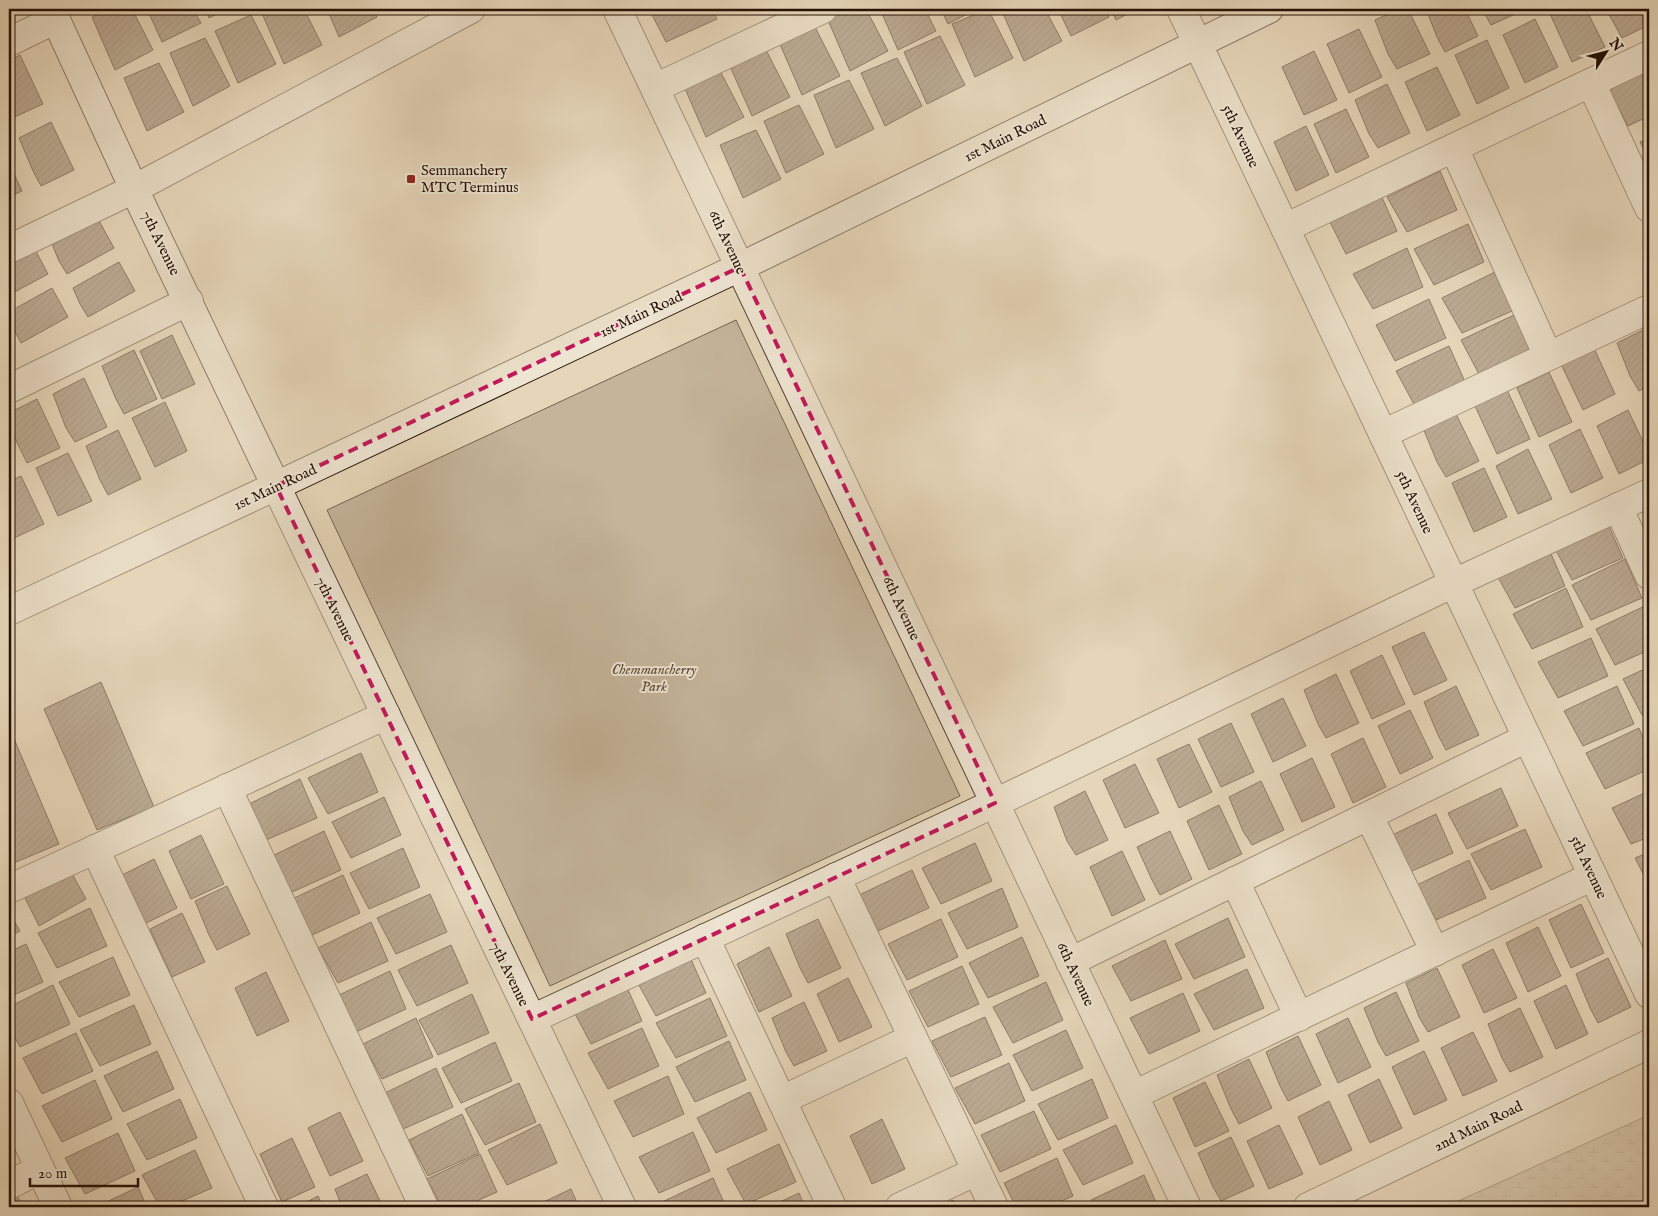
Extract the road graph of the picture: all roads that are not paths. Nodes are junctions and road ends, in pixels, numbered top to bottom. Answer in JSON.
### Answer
{"nodes":[{"id":1,"x":471,"y":9,"type":"edge"},
{"id":2,"x":617,"y":9,"type":"edge"},
{"id":3,"x":823,"y":9,"type":"edge"},
{"id":4,"x":1181,"y":9,"type":"edge"},
{"id":5,"x":1269,"y":9,"type":"edge"},
{"id":6,"x":54,"y":14,"type":"edge"},
{"id":7,"x":9,"y":42,"type":"edge"},
{"id":8,"x":1198,"y":44,"type":"junction"},
{"id":9,"x":1649,"y":55,"type":"edge"},
{"id":10,"x":1590,"y":83,"type":"junction"},
{"id":11,"x":655,"y":88,"type":"junction"},
{"id":12,"x":1454,"y":148,"type":"junction"},
{"id":13,"x":134,"y":190,"type":"junction"},
{"id":14,"x":1649,"y":208,"type":"edge"},
{"id":15,"x":1285,"y":228,"type":"junction"},
{"id":16,"x":9,"y":249,"type":"edge"},
{"id":17,"x":740,"y":267,"type":"junction"},
{"id":18,"x":189,"y":301,"type":"junction"},
{"id":19,"x":1649,"y":309,"type":"edge"},
{"id":20,"x":1548,"y":356,"type":"junction"},
{"id":21,"x":9,"y":389,"type":"edge"},
{"id":22,"x":1383,"y":434,"type":"junction"},
{"id":23,"x":276,"y":486,"type":"junction"},
{"id":24,"x":1649,"y":493,"type":"edge"},
{"id":25,"x":1618,"y":507,"type":"junction"},
{"id":26,"x":1649,"y":575,"type":"edge"},
{"id":27,"x":1454,"y":583,"type":"junction"},
{"id":28,"x":9,"y":611,"type":"edge"},
{"id":29,"x":386,"y":715,"type":"junction"},
{"id":30,"x":1528,"y":738,"type":"junction"},
{"id":31,"x":227,"y":788,"type":"junction"},
{"id":32,"x":995,"y":804,"type":"junction"},
{"id":33,"x":1369,"y":816,"type":"junction"},
{"id":34,"x":95,"y":849,"type":"junction"},
{"id":35,"x":1593,"y":876,"type":"junction"},
{"id":36,"x":836,"y":877,"type":"junction"},
{"id":37,"x":1235,"y":881,"type":"junction"},
{"id":38,"x":9,"y":889,"type":"edge"},
{"id":39,"x":705,"y":938,"type":"junction"},
{"id":40,"x":1435,"y":952,"type":"junction"},
{"id":41,"x":1070,"y":962,"type":"junction"},
{"id":42,"x":1649,"y":994,"type":"edge"},
{"id":43,"x":1299,"y":1017,"type":"junction"},
{"id":44,"x":532,"y":1019,"type":"junction"},
{"id":45,"x":913,"y":1038,"type":"junction"},
{"id":46,"x":1649,"y":1044,"type":"edge"},
{"id":47,"x":1134,"y":1095,"type":"junction"},
{"id":48,"x":782,"y":1100,"type":"junction"},
{"id":49,"x":9,"y":1103,"type":"edge"},
{"id":50,"x":40,"y":1169,"type":"junction"},
{"id":51,"x":977,"y":1171,"type":"junction"},
{"id":52,"x":9,"y":1185,"type":"edge"},
{"id":53,"x":58,"y":1207,"type":"edge"},
{"id":54,"x":264,"y":1207,"type":"edge"},
{"id":55,"x":424,"y":1207,"type":"edge"},
{"id":56,"x":622,"y":1207,"type":"edge"},
{"id":57,"x":832,"y":1207,"type":"edge"},
{"id":58,"x":900,"y":1207,"type":"edge"},
{"id":59,"x":994,"y":1207,"type":"edge"},
{"id":60,"x":1187,"y":1207,"type":"edge"},
{"id":61,"x":1308,"y":1207,"type":"edge"}],
"edges":[{"from":1,"to":13,"type":"street"},
{"from":2,"to":11,"type":"street","name":"6th Avenue"},
{"from":3,"to":11,"type":"street"},
{"from":4,"to":8,"type":"street","name":"5th Avenue"},
{"from":5,"to":8,"type":"street","name":"1st Main Road"},
{"from":6,"to":7,"type":"street"},
{"from":6,"to":13,"type":"street","name":"7th Avenue"},
{"from":8,"to":15,"type":"street","name":"5th Avenue"},
{"from":8,"to":17,"type":"street","name":"1st Main Road"},
{"from":9,"to":10,"type":"street"},
{"from":10,"to":12,"type":"street"},
{"from":10,"to":14,"type":"street"},
{"from":11,"to":17,"type":"street","name":"6th Avenue"},
{"from":12,"to":15,"type":"street"},
{"from":12,"to":20,"type":"street"},
{"from":13,"to":16,"type":"street"},
{"from":13,"to":18,"type":"street","name":"7th Avenue"},
{"from":15,"to":22,"type":"street","name":"5th Avenue"},
{"from":17,"to":23,"type":"street","name":"1st Main Road"},
{"from":17,"to":32,"type":"street","name":"6th Avenue"},
{"from":18,"to":21,"type":"street"},
{"from":18,"to":23,"type":"street","name":"7th Avenue"},
{"from":19,"to":20,"type":"street"},
{"from":20,"to":22,"type":"street"},
{"from":22,"to":27,"type":"street","name":"5th Avenue"},
{"from":23,"to":28,"type":"street","name":"1st Main Road"},
{"from":23,"to":29,"type":"street","name":"7th Avenue"},
{"from":24,"to":25,"type":"street"},
{"from":25,"to":26,"type":"street"},
{"from":25,"to":27,"type":"street"},
{"from":27,"to":30,"type":"street","name":"5th Avenue"},
{"from":27,"to":32,"type":"street"},
{"from":29,"to":31,"type":"street"},
{"from":29,"to":44,"type":"street","name":"7th Avenue"},
{"from":30,"to":33,"type":"street"},
{"from":30,"to":35,"type":"street","name":"5th Avenue"},
{"from":31,"to":34,"type":"street"},
{"from":31,"to":55,"type":"street"},
{"from":32,"to":36,"type":"street"},
{"from":32,"to":41,"type":"street","name":"6th Avenue"},
{"from":33,"to":37,"type":"street"},
{"from":33,"to":40,"type":"street"},
{"from":34,"to":38,"type":"street"},
{"from":34,"to":54,"type":"street"},
{"from":35,"to":40,"type":"street"},
{"from":35,"to":42,"type":"street","name":"5th Avenue"},
{"from":36,"to":39,"type":"street"},
{"from":36,"to":45,"type":"street"},
{"from":37,"to":41,"type":"street"},
{"from":37,"to":43,"type":"street"},
{"from":39,"to":44,"type":"street"},
{"from":39,"to":48,"type":"street"},
{"from":40,"to":43,"type":"street"},
{"from":41,"to":47,"type":"street","name":"6th Avenue"},
{"from":43,"to":47,"type":"street"},
{"from":44,"to":56,"type":"street","name":"7th Avenue"},
{"from":45,"to":48,"type":"street"},
{"from":45,"to":51,"type":"street"},
{"from":46,"to":61,"type":"street","name":"2nd Main Road"},
{"from":47,"to":60,"type":"street","name":"6th Avenue"},
{"from":48,"to":57,"type":"street"},
{"from":49,"to":50,"type":"street"},
{"from":50,"to":52,"type":"street"},
{"from":50,"to":53,"type":"street"},
{"from":51,"to":58,"type":"street"},
{"from":51,"to":59,"type":"street"}]}
